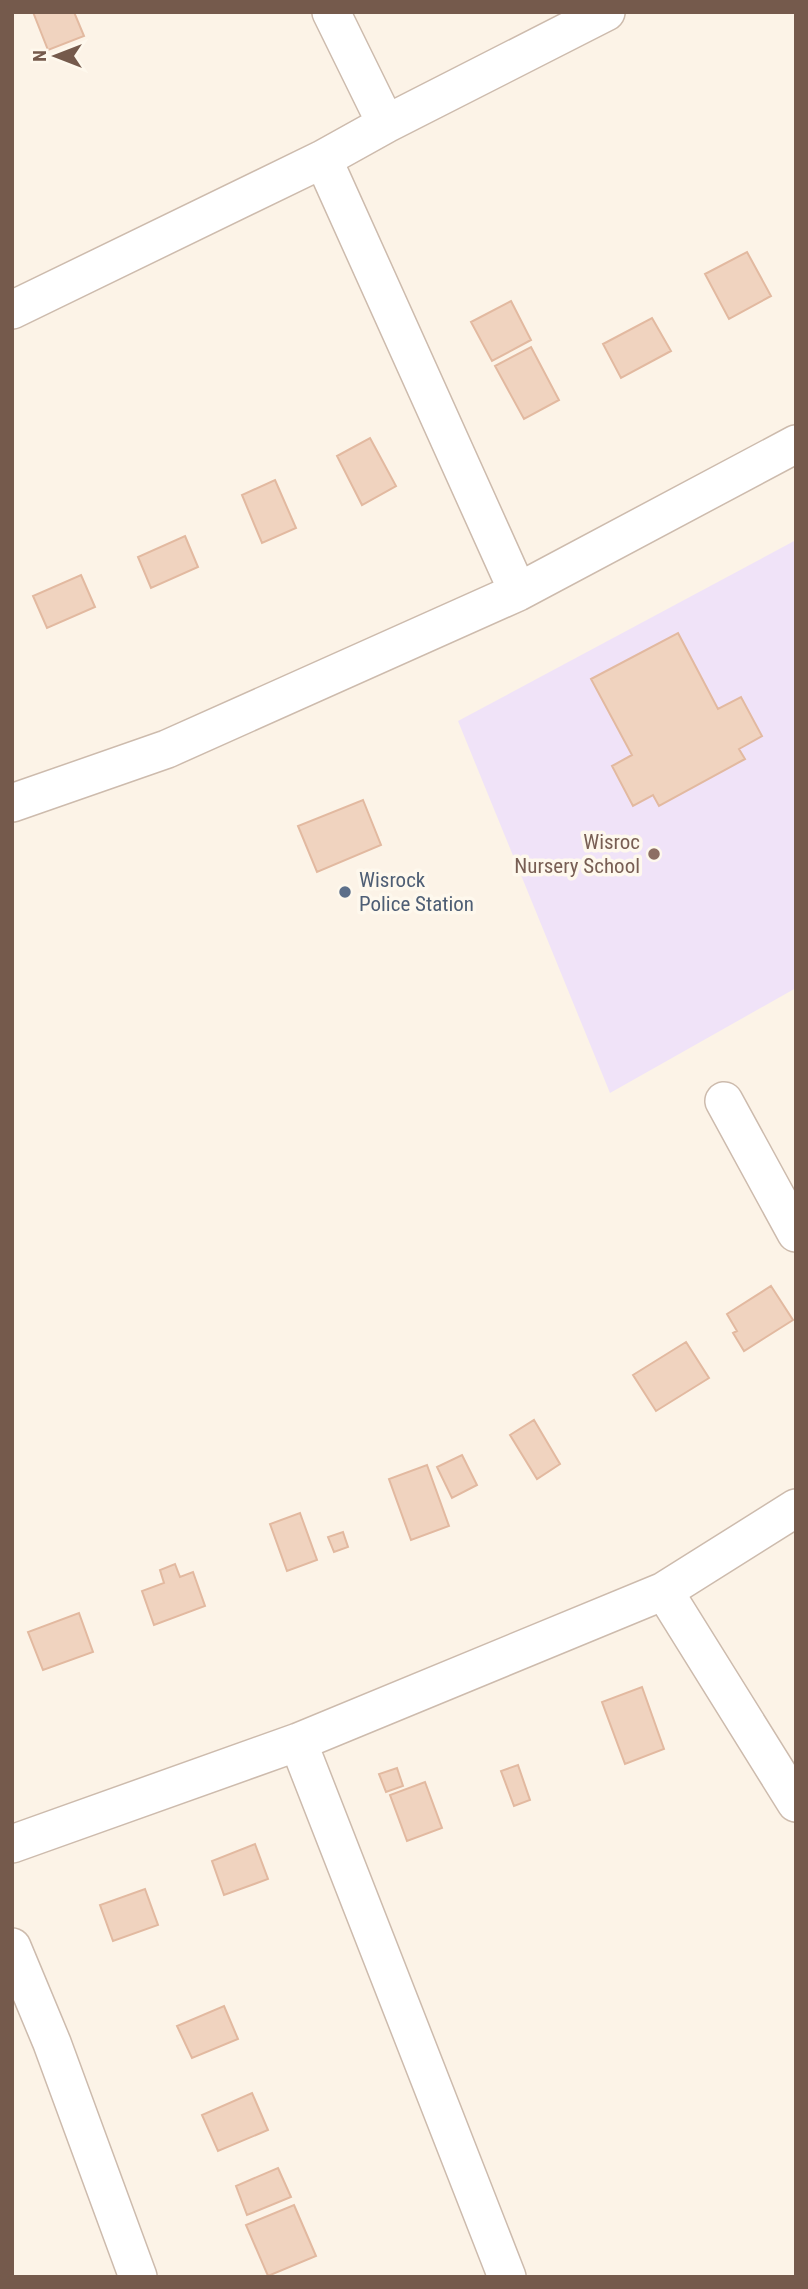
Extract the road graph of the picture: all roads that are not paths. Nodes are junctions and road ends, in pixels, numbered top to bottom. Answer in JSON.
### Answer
{"nodes":[{"id":1,"x":331,"y":12,"type":"edge"},
{"id":2,"x":606,"y":12,"type":"edge"},
{"id":3,"x":386,"y":124,"type":"junction"},
{"id":4,"x":323,"y":159,"type":"junction"},
{"id":5,"x":12,"y":310,"type":"edge"},
{"id":6,"x":796,"y":444,"type":"edge"},
{"id":7,"x":518,"y":592,"type":"junction"},
{"id":8,"x":12,"y":803,"type":"edge"},
{"id":9,"x":724,"y":1101,"type":"dead end"},
{"id":10,"x":796,"y":1233,"type":"edge"},
{"id":11,"x":796,"y":1508,"type":"edge"},
{"id":12,"x":664,"y":1591,"type":"junction"},
{"id":13,"x":298,"y":1742,"type":"junction"},
{"id":14,"x":796,"y":1803,"type":"edge"},
{"id":15,"x":12,"y":1844,"type":"edge"},
{"id":16,"x":12,"y":1947,"type":"edge"},
{"id":17,"x":138,"y":2277,"type":"edge"},
{"id":18,"x":507,"y":2277,"type":"edge"}],
"edges":[{"from":1,"to":3,"type":"street"},
{"from":2,"to":3,"type":"street"},
{"from":3,"to":4,"type":"street"},
{"from":4,"to":5,"type":"street"},
{"from":4,"to":7,"type":"street"},
{"from":6,"to":7,"type":"street"},
{"from":7,"to":8,"type":"street"},
{"from":9,"to":10,"type":"street"},
{"from":11,"to":12,"type":"street"},
{"from":12,"to":13,"type":"street"},
{"from":12,"to":14,"type":"street"},
{"from":13,"to":15,"type":"street"},
{"from":13,"to":18,"type":"street"},
{"from":16,"to":17,"type":"street"}]}
